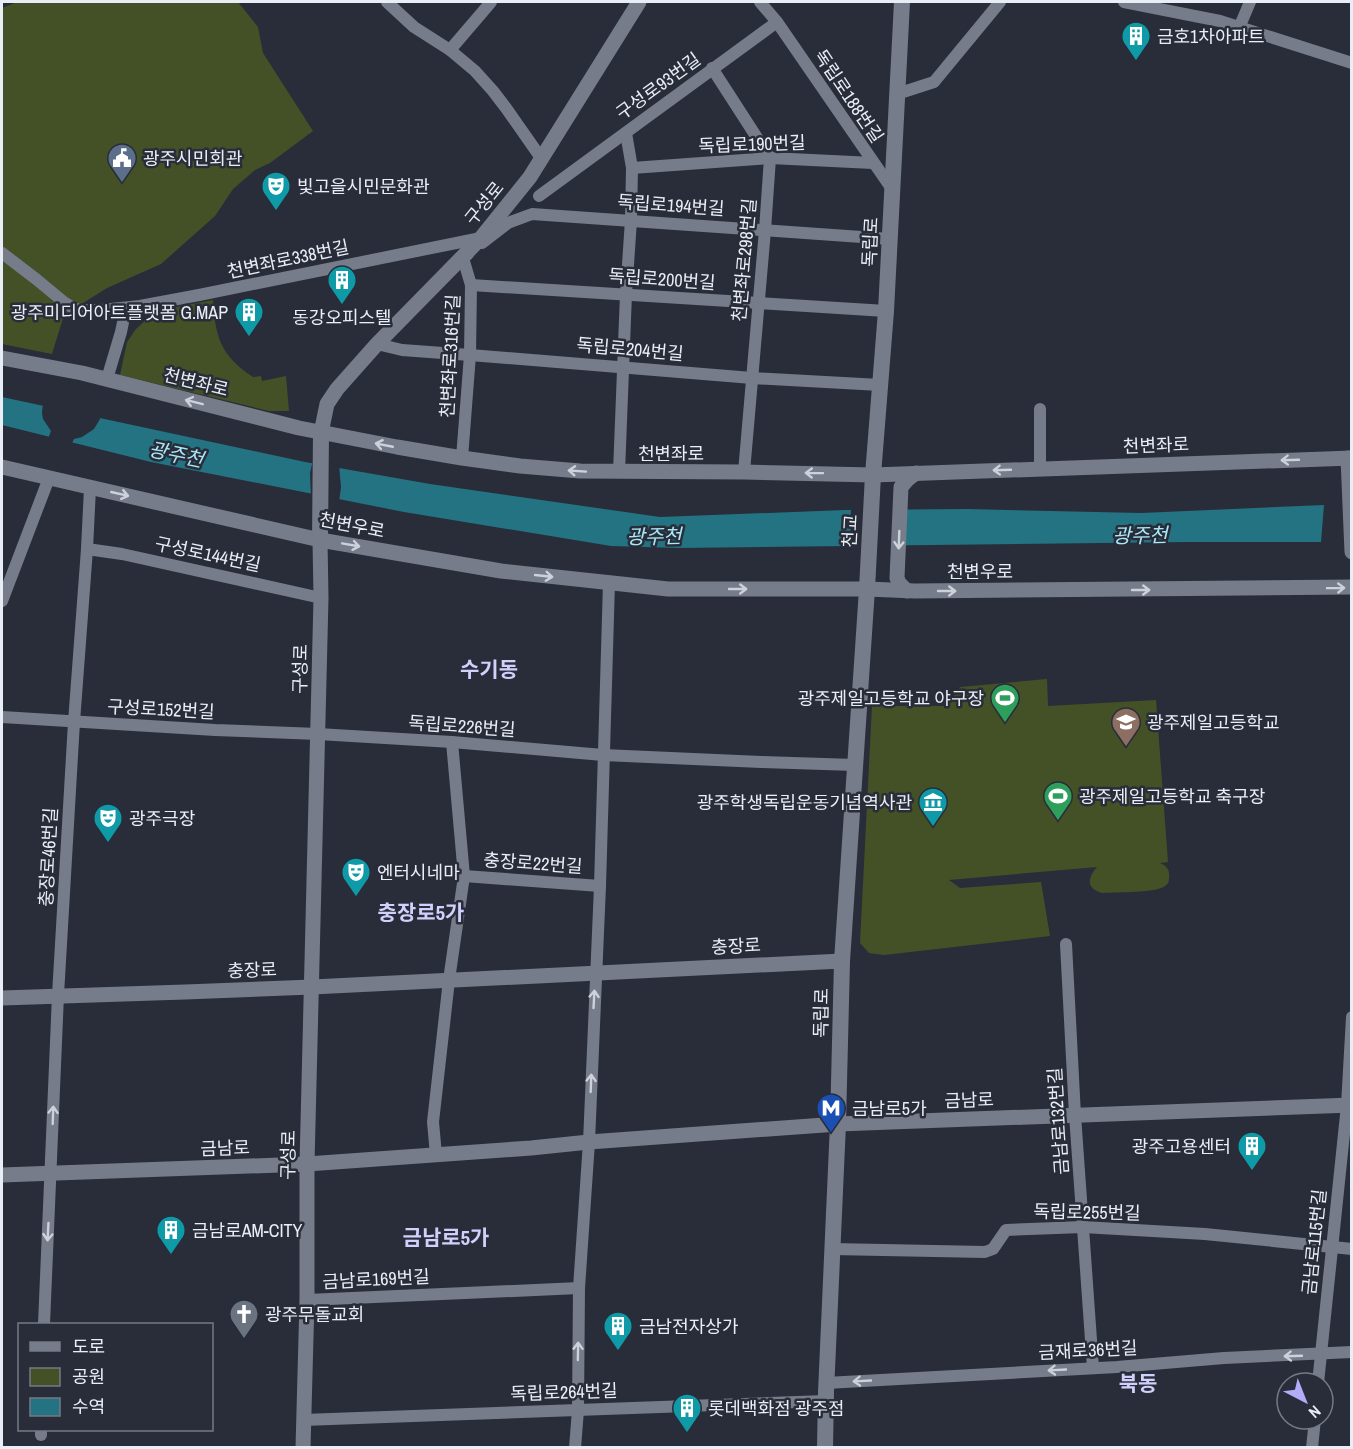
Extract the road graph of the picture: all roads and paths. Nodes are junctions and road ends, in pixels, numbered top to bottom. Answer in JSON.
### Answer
{"nodes":[{"id":1,"x":387,"y":2,"type":"edge"},
{"id":2,"x":491,"y":2,"type":"edge"},
{"id":3,"x":639,"y":2,"type":"edge"},
{"id":4,"x":760,"y":2,"type":"edge"},
{"id":5,"x":902,"y":2,"type":"edge"},
{"id":6,"x":1000,"y":2,"type":"edge"},
{"id":7,"x":1124,"y":2,"type":"edge"},
{"id":8,"x":1250,"y":2,"type":"edge"},
{"id":9,"x":777,"y":22,"type":"junction"},
{"id":10,"x":1239,"y":28,"type":"junction"},
{"id":11,"x":450,"y":50,"type":"junction"},
{"id":12,"x":1352,"y":63,"type":"edge"},
{"id":13,"x":712,"y":68,"type":"junction"},
{"id":14,"x":897,"y":94,"type":"junction"},
{"id":15,"x":626,"y":133,"type":"junction"},
{"id":16,"x":541,"y":158,"type":"junction"},
{"id":17,"x":770,"y":158,"type":"junction"},
{"id":18,"x":873,"y":163,"type":"junction"},
{"id":19,"x":632,"y":168,"type":"junction"},
{"id":20,"x":524,"y":185,"type":"junction"},
{"id":21,"x":892,"y":189,"type":"junction"},
{"id":22,"x":539,"y":196,"type":"junction"},
{"id":23,"x":544,"y":215,"type":"junction"},
{"id":24,"x":631,"y":220,"type":"junction"},
{"id":25,"x":765,"y":230,"type":"junction"},
{"id":26,"x":481,"y":237,"type":"junction"},
{"id":27,"x":890,"y":239,"type":"junction"},
{"id":28,"x":2,"y":253,"type":"edge"},
{"id":29,"x":463,"y":258,"type":"junction"},
{"id":30,"x":471,"y":285,"type":"junction"},
{"id":31,"x":626,"y":294,"type":"junction"},
{"id":32,"x":759,"y":303,"type":"junction"},
{"id":33,"x":126,"y":308,"type":"junction"},
{"id":34,"x":886,"y":311,"type":"junction"},
{"id":35,"x":377,"y":344,"type":"junction"},
{"id":36,"x":470,"y":356,"type":"junction"},
{"id":37,"x":2,"y":358,"type":"edge"},
{"id":38,"x":623,"y":367,"type":"junction"},
{"id":39,"x":752,"y":378,"type":"junction"},
{"id":40,"x":107,"y":380,"type":"junction"},
{"id":41,"x":880,"y":386,"type":"junction"},
{"id":42,"x":1040,"y":409,"type":"dead end"},
{"id":43,"x":321,"y":433,"type":"junction"},
{"id":44,"x":462,"y":458,"type":"junction"},
{"id":45,"x":1350,"y":458,"type":"edge"},
{"id":46,"x":2,"y":467,"type":"edge"},
{"id":47,"x":1040,"y":469,"type":"junction"},
{"id":48,"x":620,"y":472,"type":"junction"},
{"id":49,"x":744,"y":472,"type":"junction"},
{"id":50,"x":916,"y":473,"type":"junction"},
{"id":51,"x":49,"y":478,"type":"junction"},
{"id":52,"x":872,"y":480,"type":"junction"},
{"id":53,"x":90,"y":488,"type":"junction"},
{"id":54,"x":320,"y":540,"type":"junction"},
{"id":55,"x":87,"y":549,"type":"junction"},
{"id":56,"x":1352,"y":552,"type":"edge"},
{"id":57,"x":609,"y":583,"type":"junction"},
{"id":58,"x":867,"y":584,"type":"junction"},
{"id":59,"x":902,"y":585,"type":"junction"},
{"id":60,"x":1352,"y":587,"type":"edge"},
{"id":61,"x":321,"y":598,"type":"junction"},
{"id":62,"x":2,"y":601,"type":"edge"},
{"id":63,"x":2,"y":717,"type":"edge"},
{"id":64,"x":74,"y":722,"type":"junction"},
{"id":65,"x":318,"y":734,"type":"junction"},
{"id":66,"x":452,"y":742,"type":"junction"},
{"id":67,"x":603,"y":755,"type":"junction"},
{"id":68,"x":855,"y":765,"type":"junction"},
{"id":69,"x":464,"y":876,"type":"junction"},
{"id":70,"x":600,"y":886,"type":"junction"},
{"id":71,"x":1066,"y":944,"type":"dead end"},
{"id":72,"x":842,"y":961,"type":"junction"},
{"id":73,"x":596,"y":973,"type":"junction"},
{"id":74,"x":448,"y":980,"type":"junction"},
{"id":75,"x":312,"y":987,"type":"junction"},
{"id":76,"x":58,"y":995,"type":"junction"},
{"id":77,"x":2,"y":998,"type":"edge"},
{"id":78,"x":1352,"y":1017,"type":"edge"},
{"id":79,"x":1349,"y":1105,"type":"edge"},
{"id":80,"x":1075,"y":1116,"type":"junction"},
{"id":81,"x":838,"y":1124,"type":"junction"},
{"id":82,"x":589,"y":1142,"type":"junction"},
{"id":83,"x":436,"y":1155,"type":"junction"},
{"id":84,"x":307,"y":1164,"type":"junction"},
{"id":85,"x":51,"y":1173,"type":"junction"},
{"id":86,"x":2,"y":1176,"type":"edge"},
{"id":87,"x":1083,"y":1227,"type":"junction"},
{"id":88,"x":1332,"y":1247,"type":"junction"},
{"id":89,"x":832,"y":1249,"type":"junction"},
{"id":90,"x":1352,"y":1249,"type":"edge"},
{"id":91,"x":579,"y":1288,"type":"junction"},
{"id":92,"x":307,"y":1300,"type":"junction"},
{"id":93,"x":44,"y":1323,"type":"edge"},
{"id":94,"x":1352,"y":1352,"type":"edge"},
{"id":95,"x":1321,"y":1354,"type":"junction"},
{"id":96,"x":1093,"y":1368,"type":"junction"},
{"id":97,"x":1319,"y":1371,"type":"edge"},
{"id":98,"x":826,"y":1383,"type":"junction"},
{"id":99,"x":826,"y":1401,"type":"junction"},
{"id":100,"x":578,"y":1410,"type":"junction"},
{"id":101,"x":303,"y":1420,"type":"junction"},
{"id":102,"x":1314,"y":1431,"type":"edge"},
{"id":103,"x":303,"y":1448,"type":"edge"},
{"id":104,"x":575,"y":1448,"type":"edge"},
{"id":105,"x":825,"y":1448,"type":"edge"},
{"id":106,"x":1312,"y":1448,"type":"edge"}],
"edges":[{"from":1,"to":11,"type":"street"},
{"from":2,"to":11,"type":"street"},
{"from":3,"to":16,"type":"street","name":"구성로"},
{"from":4,"to":9,"type":"street"},
{"from":5,"to":14,"type":"main road","name":"독립로"},
{"from":6,"to":14,"type":"street"},
{"from":7,"to":10,"type":"street"},
{"from":8,"to":10,"type":"street"},
{"from":9,"to":13,"type":"street","name":"구성로93번길"},
{"from":9,"to":18,"type":"street","name":"독립로188번길"},
{"from":10,"to":12,"type":"street"},
{"from":11,"to":16,"type":"street"},
{"from":13,"to":15,"type":"street","name":"구성로93번길"},
{"from":13,"to":17,"type":"street"},
{"from":14,"to":21,"type":"main road","name":"독립로"},
{"from":15,"to":19,"type":"street"},
{"from":15,"to":22,"type":"street","name":"구성로93번길"},
{"from":16,"to":20,"type":"street","name":"구성로"},
{"from":17,"to":18,"type":"street","name":"독립로190번길"},
{"from":17,"to":19,"type":"street","name":"독립로190번길"},
{"from":17,"to":25,"type":"street","name":"천변좌로298번길"},
{"from":18,"to":21,"type":"street","name":"독립로188번길"},
{"from":19,"to":24,"type":"street"},
{"from":20,"to":22,"type":"street"},
{"from":20,"to":26,"type":"street","name":"구성로"},
{"from":21,"to":27,"type":"main road","name":"독립로"},
{"from":22,"to":23,"type":"street"},
{"from":23,"to":24,"type":"street","name":"독립로194번길"},
{"from":23,"to":29,"type":"street","name":"독립로194번길"},
{"from":24,"to":25,"type":"street","name":"독립로194번길"},
{"from":24,"to":31,"type":"street"},
{"from":25,"to":27,"type":"street","name":"독립로194번길"},
{"from":25,"to":32,"type":"street","name":"천변좌로298번길"},
{"from":26,"to":29,"type":"street","name":"구성로"},
{"from":26,"to":33,"type":"street","name":"천변좌로338번길"},
{"from":27,"to":34,"type":"main road","name":"독립로"},
{"from":28,"to":33,"type":"street","name":"천변좌로338번길"},
{"from":29,"to":30,"type":"street","name":"천변좌로316번길"},
{"from":29,"to":35,"type":"street","name":"구성로"},
{"from":30,"to":31,"type":"street","name":"독립로200번길"},
{"from":30,"to":36,"type":"street","name":"천변좌로316번길"},
{"from":31,"to":32,"type":"street","name":"독립로200번길"},
{"from":31,"to":38,"type":"street"},
{"from":32,"to":34,"type":"street","name":"독립로200번길"},
{"from":32,"to":39,"type":"street","name":"천변좌로298번길"},
{"from":33,"to":40,"type":"street"},
{"from":34,"to":41,"type":"main road","name":"독립로"},
{"from":35,"to":36,"type":"street","name":"독립로204번길"},
{"from":35,"to":43,"type":"street","name":"구성로"},
{"from":36,"to":38,"type":"street","name":"독립로204번길"},
{"from":36,"to":44,"type":"street","name":"천변좌로316번길"},
{"from":37,"to":40,"type":"street","name":"천변좌로"},
{"from":38,"to":39,"type":"street","name":"독립로204번길"},
{"from":38,"to":48,"type":"street"},
{"from":39,"to":41,"type":"street","name":"독립로204번길"},
{"from":39,"to":49,"type":"street","name":"천변좌로298번길"},
{"from":43,"to":40,"type":"street","name":"천변좌로","one_way":true},
{"from":41,"to":52,"type":"main road","name":"독립로"},
{"from":42,"to":47,"type":"street"},
{"from":44,"to":43,"type":"street","name":"천변좌로","one_way":true},
{"from":43,"to":54,"type":"main road","name":"구성로"},
{"from":48,"to":44,"type":"street","name":"천변좌로","one_way":true},
{"from":45,"to":47,"type":"street","name":"천변좌로","one_way":true},
{"from":45,"to":56,"type":"street"},
{"from":46,"to":51,"type":"street","name":"천변우로"},
{"from":47,"to":50,"type":"street","name":"천변좌로","one_way":true},
{"from":48,"to":49,"type":"street","name":"천변좌로"},
{"from":52,"to":49,"type":"street","name":"천변좌로","one_way":true},
{"from":50,"to":52,"type":"street","name":"천변좌로"},
{"from":50,"to":59,"type":"street","one_way":true},
{"from":51,"to":53,"type":"street","name":"천변우로"},
{"from":51,"to":62,"type":"street"},
{"from":52,"to":58,"type":"main road","name":"천교"},
{"from":53,"to":54,"type":"street","name":"천변우로","one_way":true},
{"from":53,"to":55,"type":"street"},
{"from":54,"to":57,"type":"street","name":"천변우로","one_way":true},
{"from":54,"to":61,"type":"street","name":"구성로"},
{"from":55,"to":61,"type":"street","name":"구성로144번길"},
{"from":55,"to":64,"type":"street"},
{"from":57,"to":58,"type":"street","name":"천변우로","one_way":true},
{"from":57,"to":67,"type":"street"},
{"from":58,"to":59,"type":"street","name":"천변우로"},
{"from":58,"to":68,"type":"main road","name":"독립로"},
{"from":59,"to":60,"type":"street","name":"천변우로","one_way":true},
{"from":61,"to":65,"type":"street","name":"구성로"},
{"from":63,"to":64,"type":"street","name":"구성로152번길"},
{"from":64,"to":65,"type":"street","name":"구성로152번길"},
{"from":64,"to":76,"type":"street","name":"충장로46번길"},
{"from":65,"to":66,"type":"street","name":"독립로226번길"},
{"from":65,"to":75,"type":"street","name":"구성로"},
{"from":66,"to":67,"type":"street","name":"독립로226번길"},
{"from":66,"to":69,"type":"street","name":"충장로22번길"},
{"from":67,"to":68,"type":"street","name":"독립로226번길"},
{"from":67,"to":70,"type":"street"},
{"from":68,"to":72,"type":"main road","name":"독립로"},
{"from":69,"to":70,"type":"street","name":"충장로22번길"},
{"from":69,"to":74,"type":"street","name":"충장로22번길"},
{"from":70,"to":73,"type":"street"},
{"from":71,"to":80,"type":"street","name":"금남로132번길"},
{"from":72,"to":73,"type":"street","name":"충장로"},
{"from":72,"to":81,"type":"main road","name":"독립로"},
{"from":73,"to":74,"type":"street","name":"충장로"},
{"from":82,"to":73,"type":"street","one_way":true},
{"from":74,"to":75,"type":"street","name":"충장로"},
{"from":74,"to":83,"type":"street"},
{"from":75,"to":76,"type":"street","name":"충장로"},
{"from":75,"to":84,"type":"street","name":"구성로"},
{"from":76,"to":77,"type":"street","name":"충장로"},
{"from":85,"to":76,"type":"street","one_way":true},
{"from":78,"to":79,"type":"street","name":"금남로115번길"},
{"from":79,"to":80,"type":"street","name":"금남로"},
{"from":79,"to":88,"type":"street","name":"금남로115번길"},
{"from":80,"to":81,"type":"street","name":"금남로"},
{"from":80,"to":87,"type":"street","name":"금남로132번길"},
{"from":81,"to":82,"type":"street","name":"금남로"},
{"from":81,"to":89,"type":"main road","name":"독립로"},
{"from":82,"to":83,"type":"street","name":"금남로"},
{"from":82,"to":91,"type":"street"},
{"from":83,"to":84,"type":"street","name":"금남로"},
{"from":84,"to":85,"type":"street","name":"금남로"},
{"from":84,"to":92,"type":"street","name":"구성로"},
{"from":85,"to":86,"type":"street","name":"금남로"},
{"from":85,"to":93,"type":"street","one_way":true},
{"from":87,"to":88,"type":"street","name":"독립로255번길"},
{"from":87,"to":89,"type":"street","name":"독립로255번길"},
{"from":87,"to":96,"type":"street","name":"금남로132번길"},
{"from":88,"to":90,"type":"street","name":"독립로255번길"},
{"from":88,"to":95,"type":"street","name":"금남로115번길"},
{"from":89,"to":98,"type":"main road","name":"독립로"},
{"from":91,"to":92,"type":"street","name":"금남로169번길"},
{"from":100,"to":91,"type":"street","one_way":true},
{"from":92,"to":101,"type":"street","name":"구성로"},
{"from":94,"to":95,"type":"street","name":"금재로36번길"},
{"from":95,"to":96,"type":"street","name":"금재로36번길","one_way":true},
{"from":95,"to":97,"type":"street","name":"금남로115번길"},
{"from":96,"to":98,"type":"street","name":"금재로36번길","one_way":true},
{"from":98,"to":99,"type":"main road","name":"독립로"},
{"from":99,"to":100,"type":"street","name":"독립로264번길"},
{"from":99,"to":105,"type":"main road","name":"독립로"},
{"from":100,"to":101,"type":"street","name":"독립로264번길"},
{"from":100,"to":104,"type":"street"},
{"from":101,"to":103,"type":"street","name":"구성로"},
{"from":102,"to":106,"type":"street"}]}
